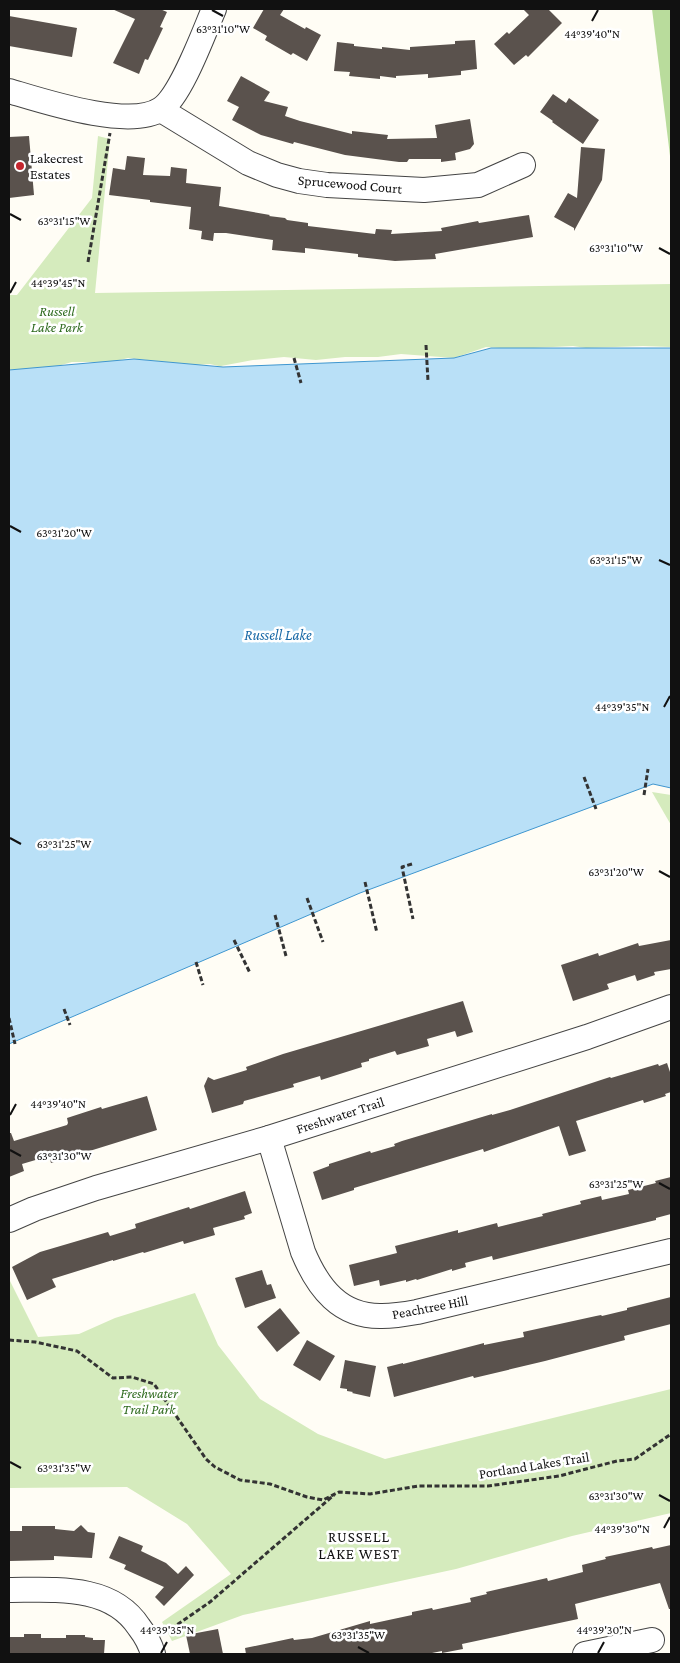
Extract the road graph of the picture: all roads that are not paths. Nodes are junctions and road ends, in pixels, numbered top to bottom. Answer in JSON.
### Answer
{"nodes":[{"id":1,"x":214,"y":9,"type":"edge"},
{"id":2,"x":9,"y":91,"type":"edge"},
{"id":3,"x":161,"y":110,"type":"junction"},
{"id":4,"x":524,"y":165,"type":"dead end"},
{"id":5,"x":671,"y":1007,"type":"edge"},
{"id":6,"x":270,"y":1138,"type":"junction"},
{"id":7,"x":9,"y":1220,"type":"edge"},
{"id":8,"x":671,"y":1251,"type":"edge"},
{"id":9,"x":9,"y":1590,"type":"edge"},
{"id":10,"x":652,"y":1640,"type":"dead end"},
{"id":11,"x":151,"y":1649,"type":"edge"},
{"id":12,"x":585,"y":1654,"type":"edge"}],
"edges":[{"from":1,"to":3,"type":"street"},
{"from":2,"to":3,"type":"street"},
{"from":3,"to":4,"type":"street","name":"Sprucewood Court"},
{"from":5,"to":6,"type":"street","name":"Freshwater Trail"},
{"from":6,"to":7,"type":"street","name":"Freshwater Trail"},
{"from":6,"to":8,"type":"street","name":"Peachtree Hill"},
{"from":9,"to":11,"type":"street"},
{"from":10,"to":12,"type":"street"}]}
